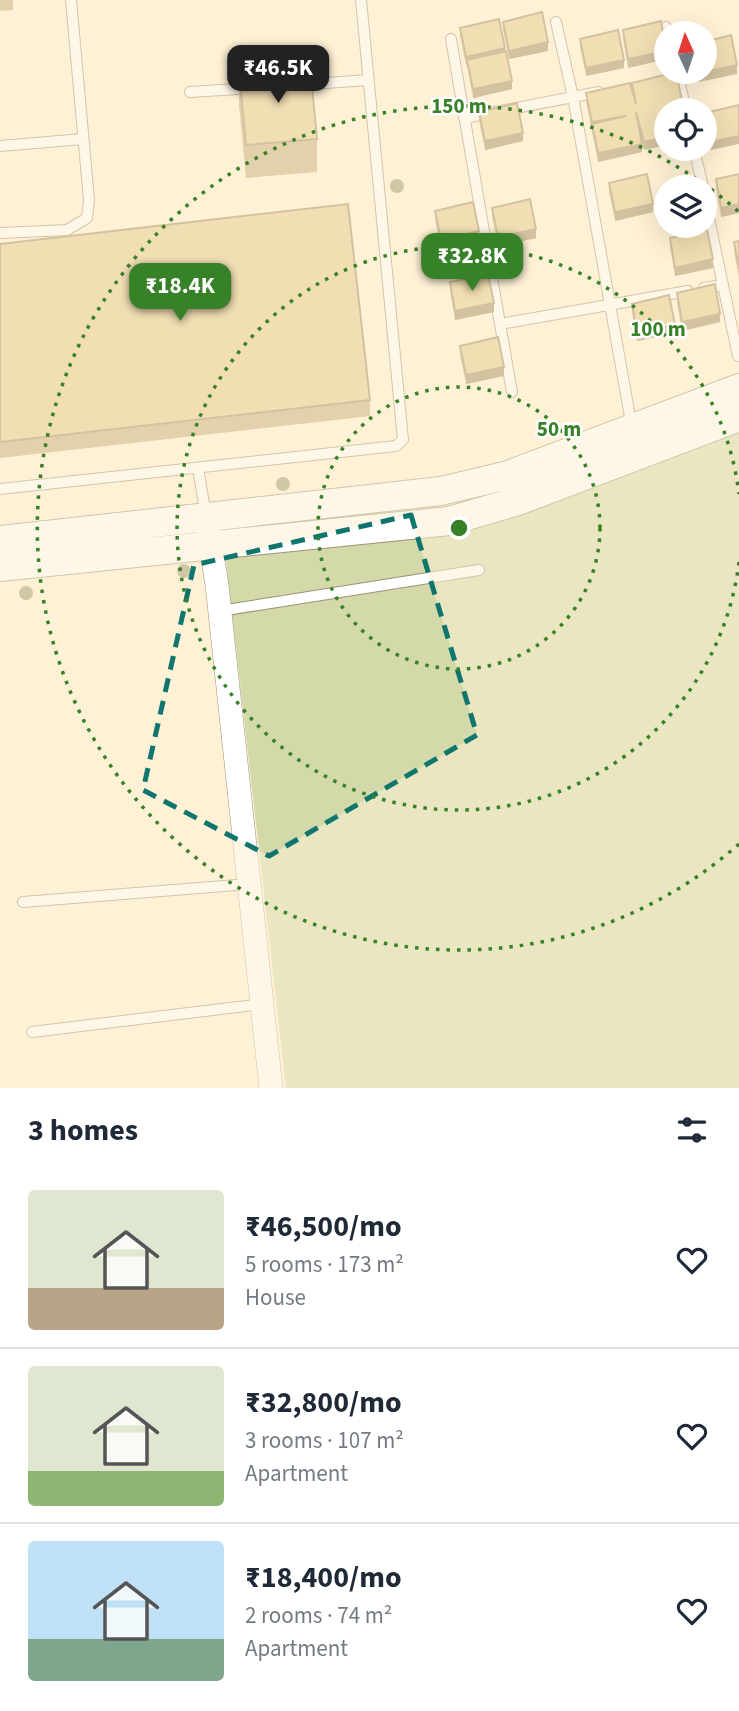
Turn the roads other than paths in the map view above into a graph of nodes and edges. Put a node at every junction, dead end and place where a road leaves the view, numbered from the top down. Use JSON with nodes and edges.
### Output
{"nodes":[{"id":1,"x":71,"y":0,"type":"edge"},
{"id":2,"x":361,"y":0,"type":"edge"},
{"id":3,"x":556,"y":22,"type":"dead end"},
{"id":4,"x":451,"y":39,"type":"dead end"},
{"id":5,"x":368,"y":80,"type":"junction"},
{"id":6,"x":286,"y":86,"type":"edge"},
{"id":7,"x":272,"y":87,"type":"edge"},
{"id":8,"x":612,"y":89,"type":"edge"},
{"id":9,"x":190,"y":92,"type":"dead end"},
{"id":10,"x":573,"y":97,"type":"junction"},
{"id":11,"x":464,"y":118,"type":"junction"},
{"id":12,"x":83,"y":139,"type":"junction"},
{"id":13,"x":0,"y":146,"type":"edge"},
{"id":14,"x":0,"y":233,"type":"edge"},
{"id":15,"x":713,"y":238,"type":"edge"},
{"id":16,"x":723,"y":285,"type":"junction"},
{"id":17,"x":610,"y":305,"type":"junction"},
{"id":18,"x":500,"y":324,"type":"junction"},
{"id":19,"x":738,"y":356,"type":"edge"},
{"id":20,"x":739,"y":388,"type":"edge"},
{"id":21,"x":513,"y":392,"type":"dead end"},
{"id":22,"x":739,"y":417,"type":"edge"},
{"id":23,"x":632,"y":428,"type":"junction"},
{"id":24,"x":198,"y":467,"type":"junction"},
{"id":25,"x":0,"y":489,"type":"edge"},
{"id":26,"x":206,"y":516,"type":"junction"},
{"id":27,"x":0,"y":540,"type":"edge"},
{"id":28,"x":210,"y":545,"type":"junction"},
{"id":29,"x":0,"y":567,"type":"edge"},
{"id":30,"x":479,"y":569,"type":"dead end"},
{"id":31,"x":220,"y":611,"type":"junction"},
{"id":32,"x":249,"y":884,"type":"junction"},
{"id":33,"x":23,"y":902,"type":"dead end"},
{"id":34,"x":262,"y":1004,"type":"junction"},
{"id":35,"x":32,"y":1032,"type":"dead end"},
{"id":36,"x":271,"y":1088,"type":"edge"}],
"edges":[{"from":1,"to":12,"type":"lane"},
{"from":2,"to":5,"type":"lane"},
{"from":3,"to":10,"type":"lane"},
{"from":4,"to":11,"type":"lane"},
{"from":5,"to":6,"type":"lane"},
{"from":5,"to":24,"type":"lane"},
{"from":7,"to":9,"type":"lane"},
{"from":8,"to":10,"type":"lane"},
{"from":10,"to":11,"type":"lane"},
{"from":10,"to":17,"type":"lane"},
{"from":11,"to":18,"type":"lane"},
{"from":12,"to":13,"type":"lane"},
{"from":12,"to":14,"type":"lane"},
{"from":15,"to":16,"type":"lane"},
{"from":16,"to":17,"type":"lane"},
{"from":16,"to":19,"type":"lane"},
{"from":17,"to":18,"type":"lane"},
{"from":17,"to":23,"type":"lane"},
{"from":18,"to":21,"type":"lane"},
{"from":20,"to":23,"type":"street"},
{"from":22,"to":28,"type":"street"},
{"from":23,"to":26,"type":"street"},
{"from":24,"to":25,"type":"lane"},
{"from":24,"to":26,"type":"lane"},
{"from":26,"to":27,"type":"street"},
{"from":26,"to":28,"type":"street"},
{"from":28,"to":29,"type":"street"},
{"from":28,"to":31,"type":"street"},
{"from":30,"to":31,"type":"lane"},
{"from":31,"to":32,"type":"street"},
{"from":32,"to":33,"type":"lane"},
{"from":32,"to":34,"type":"street"},
{"from":34,"to":35,"type":"lane"},
{"from":34,"to":36,"type":"street"}]}
